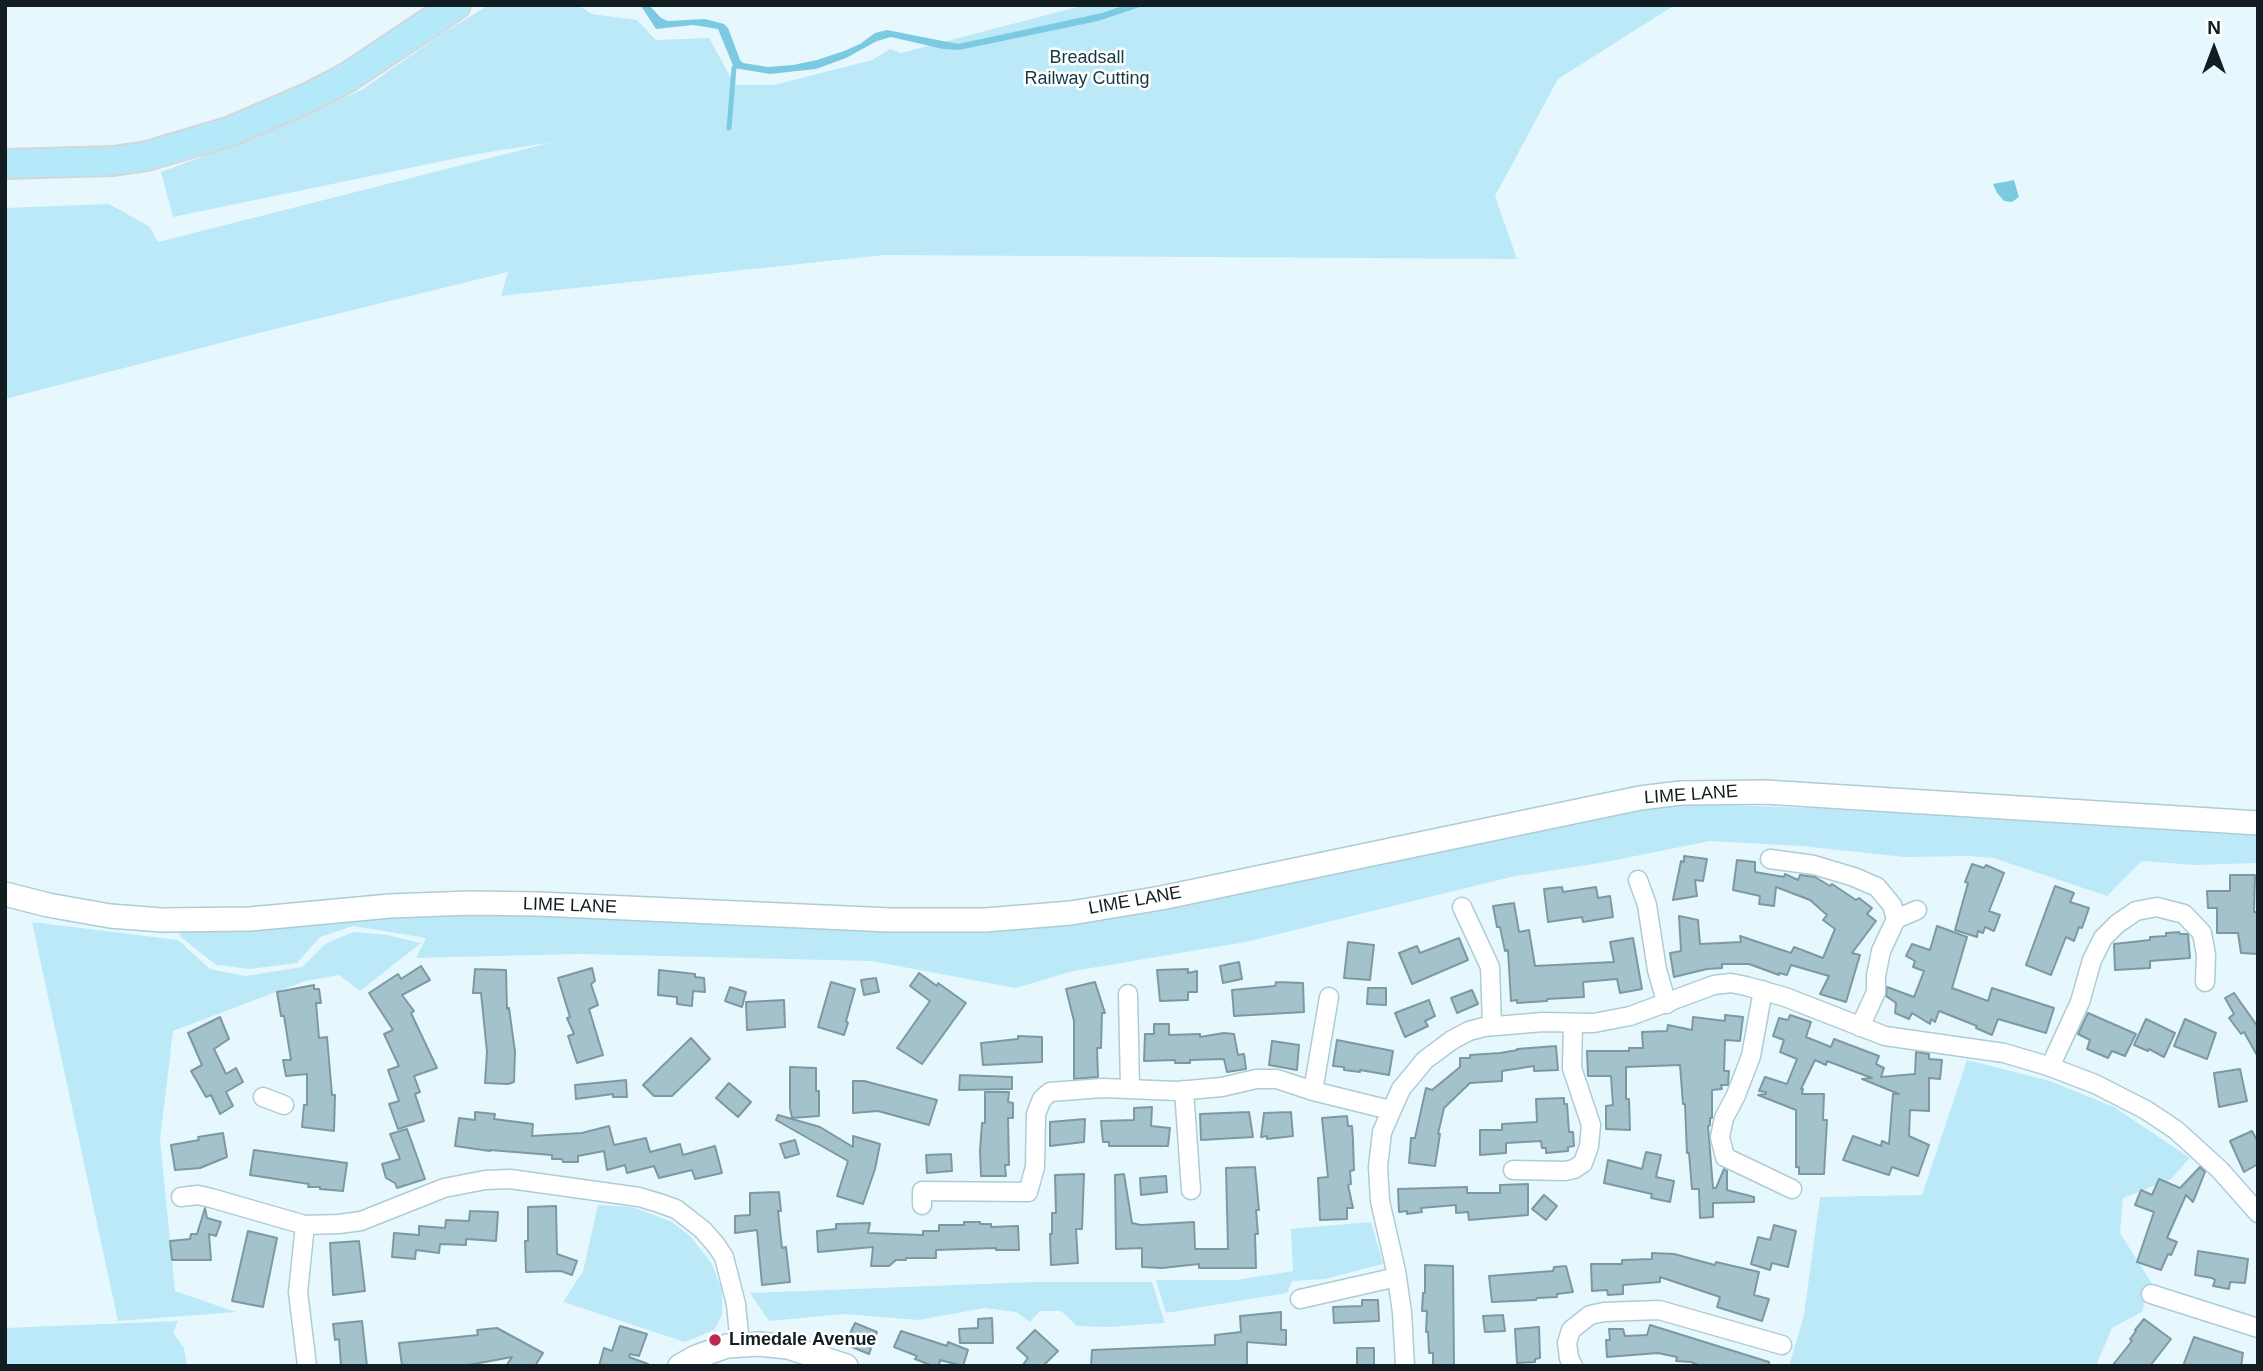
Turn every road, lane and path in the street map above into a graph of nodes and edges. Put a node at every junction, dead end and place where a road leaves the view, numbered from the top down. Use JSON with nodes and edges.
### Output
{"nodes":[{"id":1,"x":457,"y":5,"type":"edge"},
{"id":2,"x":5,"y":164,"type":"edge"},
{"id":3,"x":2258,"y":823,"type":"edge"},
{"id":4,"x":1770,"y":859,"type":"dead end"},
{"id":5,"x":1638,"y":880,"type":"dead end"},
{"id":6,"x":5,"y":894,"type":"edge"},
{"id":7,"x":1462,"y":907,"type":"dead end"},
{"id":8,"x":1917,"y":910,"type":"dead end"},
{"id":9,"x":1895,"y":919,"type":"junction"},
{"id":10,"x":2205,"y":982,"type":"dead end"},
{"id":11,"x":1763,"y":990,"type":"junction"},
{"id":12,"x":1128,"y":994,"type":"dead end"},
{"id":13,"x":1329,"y":997,"type":"dead end"},
{"id":14,"x":1667,"y":1004,"type":"junction"},
{"id":15,"x":1573,"y":1023,"type":"junction"},
{"id":16,"x":1492,"y":1026,"type":"junction"},
{"id":17,"x":1860,"y":1027,"type":"junction"},
{"id":18,"x":2050,"y":1067,"type":"junction"},
{"id":19,"x":1130,"y":1089,"type":"junction"},
{"id":20,"x":1184,"y":1090,"type":"junction"},
{"id":21,"x":1312,"y":1091,"type":"junction"},
{"id":22,"x":263,"y":1097,"type":"dead end"},
{"id":23,"x":284,"y":1105,"type":"dead end"},
{"id":24,"x":1390,"y":1110,"type":"junction"},
{"id":25,"x":1513,"y":1170,"type":"dead end"},
{"id":26,"x":1792,"y":1189,"type":"dead end"},
{"id":27,"x":1191,"y":1190,"type":"dead end"},
{"id":28,"x":181,"y":1197,"type":"dead end"},
{"id":29,"x":922,"y":1205,"type":"dead end"},
{"id":30,"x":2256,"y":1208,"type":"edge"},
{"id":31,"x":305,"y":1225,"type":"junction"},
{"id":32,"x":1397,"y":1277,"type":"junction"},
{"id":33,"x":2151,"y":1294,"type":"dead end"},
{"id":34,"x":1300,"y":1299,"type":"dead end"},
{"id":35,"x":2258,"y":1328,"type":"edge"},
{"id":36,"x":740,"y":1345,"type":"junction"},
{"id":37,"x":1782,"y":1345,"type":"dead end"},
{"id":38,"x":307,"y":1366,"type":"edge"},
{"id":39,"x":680,"y":1366,"type":"edge"},
{"id":40,"x":846,"y":1366,"type":"edge"},
{"id":41,"x":1405,"y":1366,"type":"edge"},
{"id":42,"x":1573,"y":1366,"type":"edge"}],
"edges":[{"from":1,"to":2,"type":"main road"},
{"from":3,"to":6,"type":"street","name":"LIME LANE"},
{"from":4,"to":9,"type":"street"},
{"from":5,"to":14,"type":"street"},
{"from":7,"to":16,"type":"street"},
{"from":8,"to":9,"type":"street"},
{"from":9,"to":17,"type":"street"},
{"from":10,"to":18,"type":"street"},
{"from":11,"to":14,"type":"street"},
{"from":11,"to":17,"type":"street"},
{"from":11,"to":26,"type":"street"},
{"from":12,"to":19,"type":"street"},
{"from":13,"to":21,"type":"street"},
{"from":14,"to":15,"type":"street"},
{"from":15,"to":16,"type":"street"},
{"from":15,"to":25,"type":"street"},
{"from":16,"to":24,"type":"street"},
{"from":17,"to":18,"type":"street"},
{"from":18,"to":30,"type":"street"},
{"from":19,"to":20,"type":"street"},
{"from":19,"to":29,"type":"street"},
{"from":20,"to":21,"type":"street"},
{"from":20,"to":27,"type":"street"},
{"from":21,"to":24,"type":"street"},
{"from":22,"to":23,"type":"street"},
{"from":24,"to":32,"type":"street"},
{"from":28,"to":31,"type":"street"},
{"from":31,"to":36,"type":"street"},
{"from":31,"to":38,"type":"street"},
{"from":32,"to":34,"type":"street"},
{"from":32,"to":41,"type":"street"},
{"from":33,"to":35,"type":"street"},
{"from":36,"to":39,"type":"street"},
{"from":36,"to":40,"type":"street"},
{"from":37,"to":42,"type":"street"}]}
